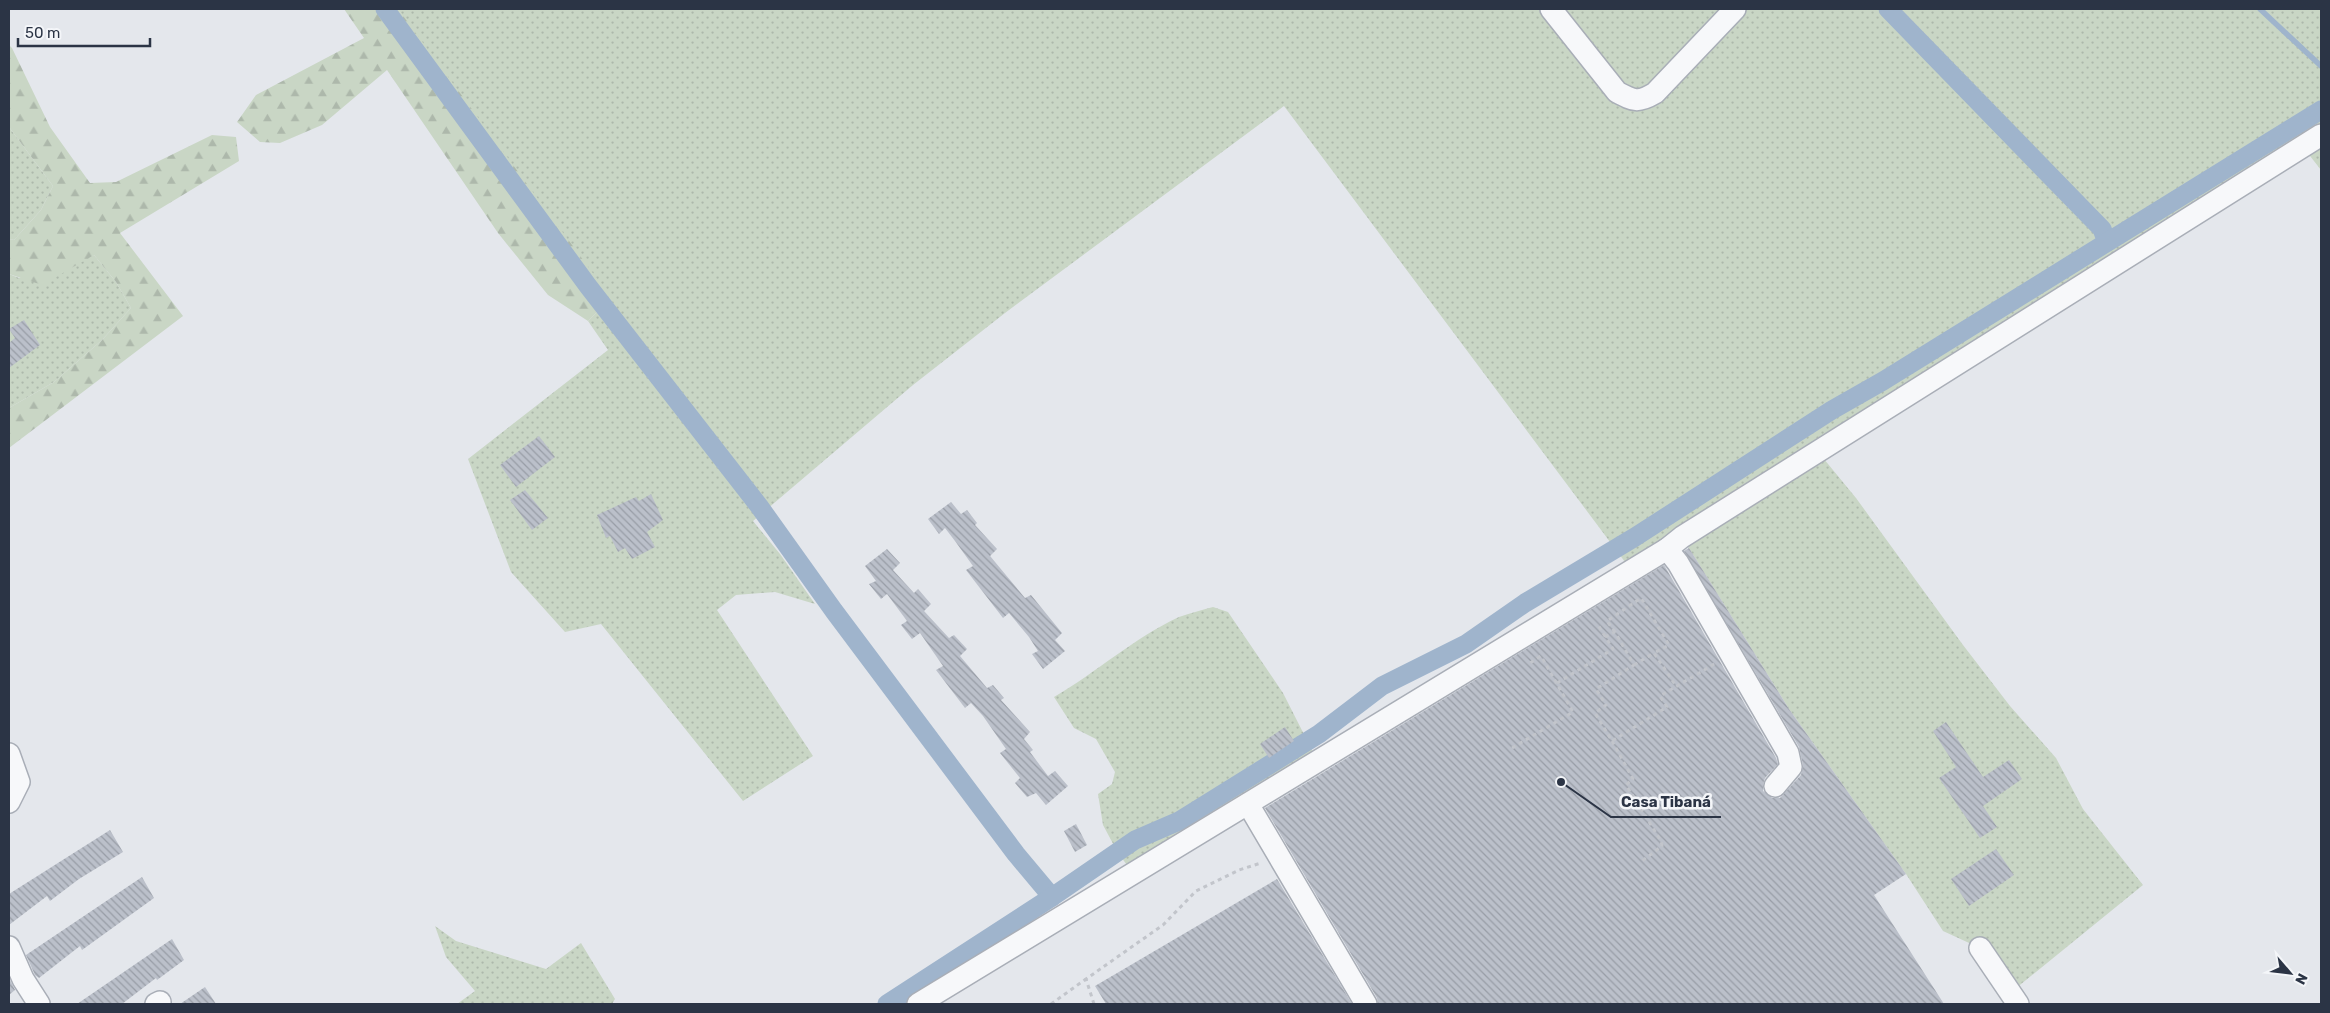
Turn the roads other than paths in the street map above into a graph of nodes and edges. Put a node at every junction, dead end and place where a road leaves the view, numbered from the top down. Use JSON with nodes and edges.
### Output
{"nodes":[{"id":1,"x":1551,"y":9,"type":"edge"},
{"id":2,"x":1735,"y":9,"type":"edge"},
{"id":3,"x":2321,"y":135,"type":"edge"},
{"id":4,"x":1667,"y":549,"type":"junction"},
{"id":5,"x":9,"y":754,"type":"edge"},
{"id":6,"x":1775,"y":786,"type":"dead end"},
{"id":7,"x":9,"y":802,"type":"edge"},
{"id":8,"x":1248,"y":804,"type":"junction"},
{"id":9,"x":9,"y":947,"type":"edge"},
{"id":10,"x":1980,"y":948,"type":"dead end"},
{"id":11,"x":39,"y":1004,"type":"edge"},
{"id":12,"x":918,"y":1004,"type":"edge"},
{"id":13,"x":1366,"y":1004,"type":"edge"},
{"id":14,"x":2018,"y":1004,"type":"edge"}],
"edges":[{"from":1,"to":2,"type":"street"},
{"from":3,"to":4,"type":"street"},
{"from":4,"to":6,"type":"street"},
{"from":4,"to":8,"type":"street"},
{"from":5,"to":7,"type":"street"},
{"from":8,"to":12,"type":"street"},
{"from":8,"to":13,"type":"street"},
{"from":9,"to":11,"type":"street"},
{"from":10,"to":14,"type":"street"}]}
